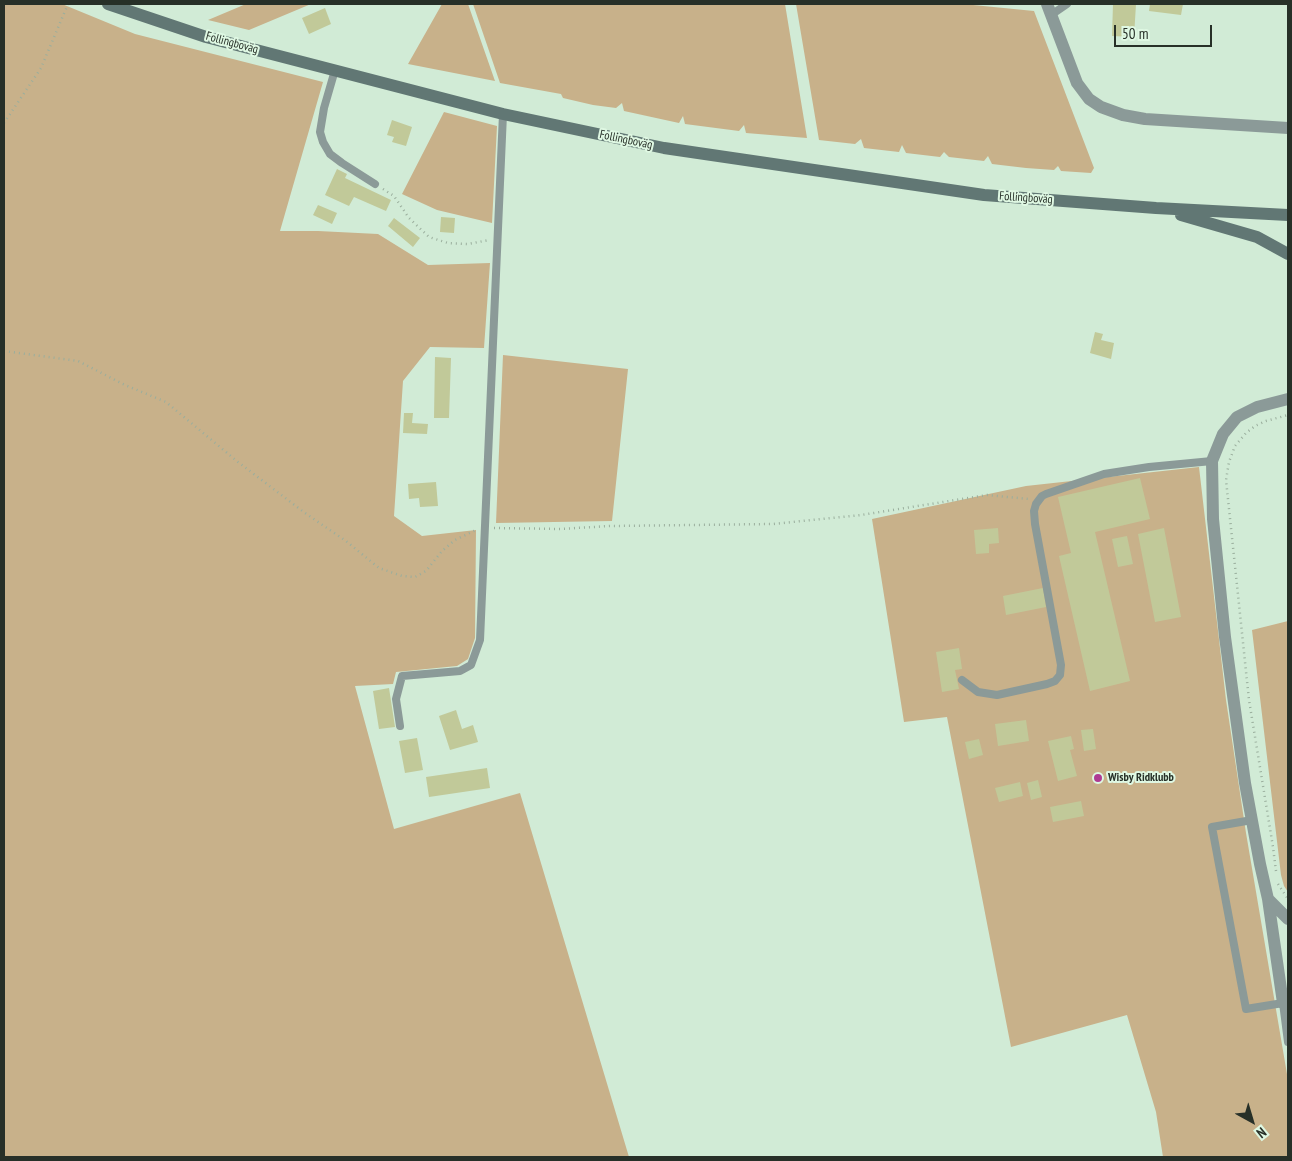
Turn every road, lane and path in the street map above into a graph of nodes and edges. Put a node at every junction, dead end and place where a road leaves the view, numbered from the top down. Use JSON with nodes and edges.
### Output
{"nodes":[{"id":1,"x":68,"y":4,"type":"edge"},
{"id":2,"x":108,"y":4,"type":"edge"},
{"id":3,"x":1067,"y":4,"type":"edge"},
{"id":4,"x":1049,"y":9,"type":"edge"},
{"id":5,"x":335,"y":70,"type":"junction"},
{"id":6,"x":503,"y":114,"type":"junction"},
{"id":7,"x":4,"y":123,"type":"edge"},
{"id":8,"x":1288,"y":128,"type":"edge"},
{"id":9,"x":375,"y":184,"type":"joint"},
{"id":10,"x":1156,"y":208,"type":"junction"},
{"id":11,"x":1288,"y":215,"type":"edge"},
{"id":12,"x":498,"y":238,"type":"junction"},
{"id":13,"x":1288,"y":254,"type":"edge"},
{"id":14,"x":4,"y":351,"type":"edge"},
{"id":15,"x":1288,"y":399,"type":"edge"},
{"id":16,"x":1288,"y":415,"type":"edge"},
{"id":17,"x":1212,"y":461,"type":"junction"},
{"id":18,"x":1039,"y":500,"type":"junction"},
{"id":19,"x":484,"y":529,"type":"junction"},
{"id":20,"x":962,"y":680,"type":"dead end"},
{"id":21,"x":400,"y":726,"type":"dead end"},
{"id":22,"x":1252,"y":820,"type":"junction"},
{"id":23,"x":1276,"y":875,"type":"dead end"},
{"id":24,"x":1278,"y":884,"type":"dead end"},
{"id":25,"x":1268,"y":899,"type":"junction"},
{"id":26,"x":1288,"y":899,"type":"edge"},
{"id":27,"x":1288,"y":919,"type":"edge"},
{"id":28,"x":1286,"y":1003,"type":"edge"},
{"id":29,"x":1288,"y":1042,"type":"edge"}],
"edges":[{"from":1,"to":7,"type":"path"},
{"from":2,"to":5,"type":"main road","name":"Follingboväg"},
{"from":3,"to":4,"type":"lane"},
{"from":4,"to":8,"type":"street"},
{"from":5,"to":6,"type":"main road","name":"Follingboväg"},
{"from":5,"to":9,"type":"lane"},
{"from":6,"to":10,"type":"main road","name":"Follingboväg"},
{"from":6,"to":12,"type":"lane"},
{"from":9,"to":12,"type":"path"},
{"from":10,"to":11,"type":"main road","name":"Follingboväg"},
{"from":10,"to":13,"type":"main road","name":"Follingboväg"},
{"from":12,"to":19,"type":"lane"},
{"from":14,"to":19,"type":"path"},
{"from":15,"to":17,"type":"street"},
{"from":16,"to":23,"type":"path"},
{"from":17,"to":18,"type":"lane"},
{"from":17,"to":22,"type":"street"},
{"from":18,"to":19,"type":"path"},
{"from":18,"to":20,"type":"lane"},
{"from":19,"to":21,"type":"lane"},
{"from":22,"to":25,"type":"street"},
{"from":22,"to":28,"type":"lane"},
{"from":24,"to":26,"type":"path"},
{"from":25,"to":27,"type":"street"},
{"from":25,"to":28,"type":"street"},
{"from":28,"to":29,"type":"lane"}]}
